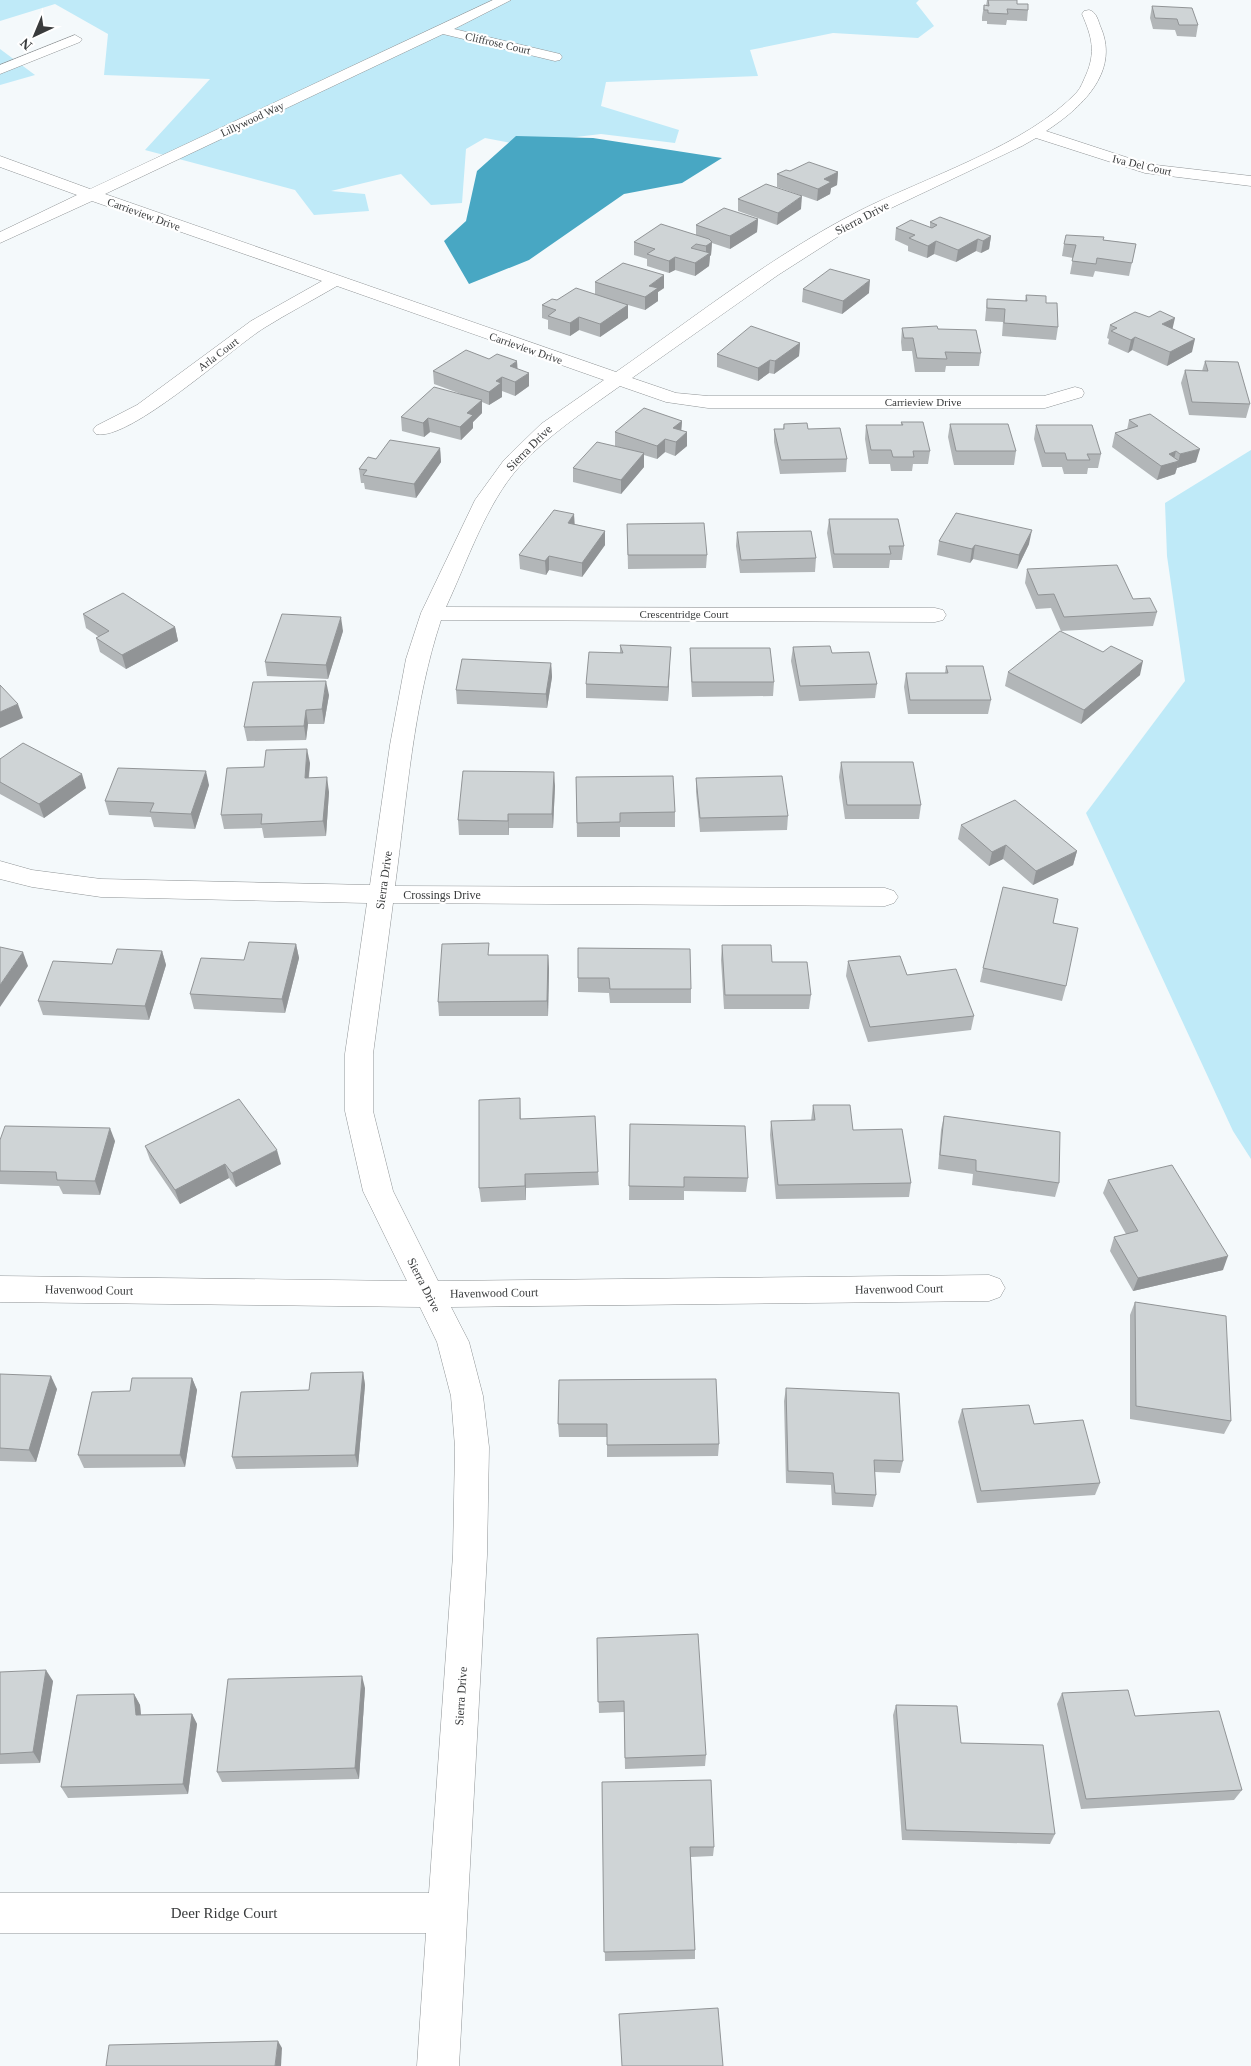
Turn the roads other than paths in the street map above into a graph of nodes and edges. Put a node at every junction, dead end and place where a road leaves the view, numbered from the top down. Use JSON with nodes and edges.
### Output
{"nodes":[{"id":1,"x":504,"y":0,"type":"edge"},
{"id":2,"x":1088,"y":14,"type":"dead end"},
{"id":3,"x":442,"y":30,"type":"junction"},
{"id":4,"x":76,"y":39,"type":"dead end"},
{"id":5,"x":555,"y":57,"type":"dead end"},
{"id":6,"x":0,"y":70,"type":"edge"},
{"id":7,"x":1036,"y":133,"type":"junction"},
{"id":8,"x":0,"y":161,"type":"edge"},
{"id":9,"x":1251,"y":181,"type":"edge"},
{"id":10,"x":90,"y":194,"type":"junction"},
{"id":11,"x":0,"y":238,"type":"edge"},
{"id":12,"x":334,"y":281,"type":"junction"},
{"id":13,"x":620,"y":380,"type":"junction"},
{"id":14,"x":1075,"y":393,"type":"dead end"},
{"id":15,"x":103,"y":430,"type":"dead end"},
{"id":16,"x":432,"y":613,"type":"junction"},
{"id":17,"x":936,"y":615,"type":"dead end"},
{"id":18,"x":0,"y":870,"type":"edge"},
{"id":19,"x":381,"y":895,"type":"junction"},
{"id":20,"x":885,"y":897,"type":"dead end"},
{"id":21,"x":989,"y":1288,"type":"dead end"},
{"id":22,"x":0,"y":1289,"type":"edge"},
{"id":23,"x":429,"y":1294,"type":"junction"},
{"id":24,"x":448,"y":1912,"type":"junction"},
{"id":25,"x":0,"y":1914,"type":"edge"},
{"id":26,"x":438,"y":2066,"type":"edge"}],
"edges":[{"from":1,"to":3,"type":"street","name":"Lillywood Way"},
{"from":2,"to":7,"type":"street","name":"Sierra Drive"},
{"from":3,"to":5,"type":"street","name":"Cliffrose Court"},
{"from":3,"to":10,"type":"street","name":"Lillywood Way"},
{"from":4,"to":6,"type":"street"},
{"from":7,"to":9,"type":"street","name":"Iva Del Court"},
{"from":7,"to":13,"type":"street","name":"Sierra Drive"},
{"from":8,"to":10,"type":"street","name":"Carrieview Drive"},
{"from":10,"to":11,"type":"street","name":"Lillywood Way"},
{"from":10,"to":12,"type":"street","name":"Carrieview Drive"},
{"from":12,"to":13,"type":"street","name":"Carrieview Drive"},
{"from":12,"to":15,"type":"street","name":"Arla Court"},
{"from":13,"to":14,"type":"street","name":"Carrieview Drive"},
{"from":13,"to":16,"type":"street","name":"Sierra Drive"},
{"from":16,"to":17,"type":"street","name":"Crescentridge Court"},
{"from":16,"to":19,"type":"street","name":"Sierra Drive"},
{"from":18,"to":19,"type":"street","name":"Crossings Drive"},
{"from":19,"to":20,"type":"street","name":"Crossings Drive"},
{"from":19,"to":23,"type":"street","name":"Sierra Drive"},
{"from":21,"to":23,"type":"street","name":"Havenwood Court"},
{"from":22,"to":23,"type":"street","name":"Havenwood Court"},
{"from":23,"to":24,"type":"street","name":"Sierra Drive"},
{"from":24,"to":25,"type":"street","name":"Deer Ridge Court"},
{"from":24,"to":26,"type":"street","name":"Sierra Drive"}]}
